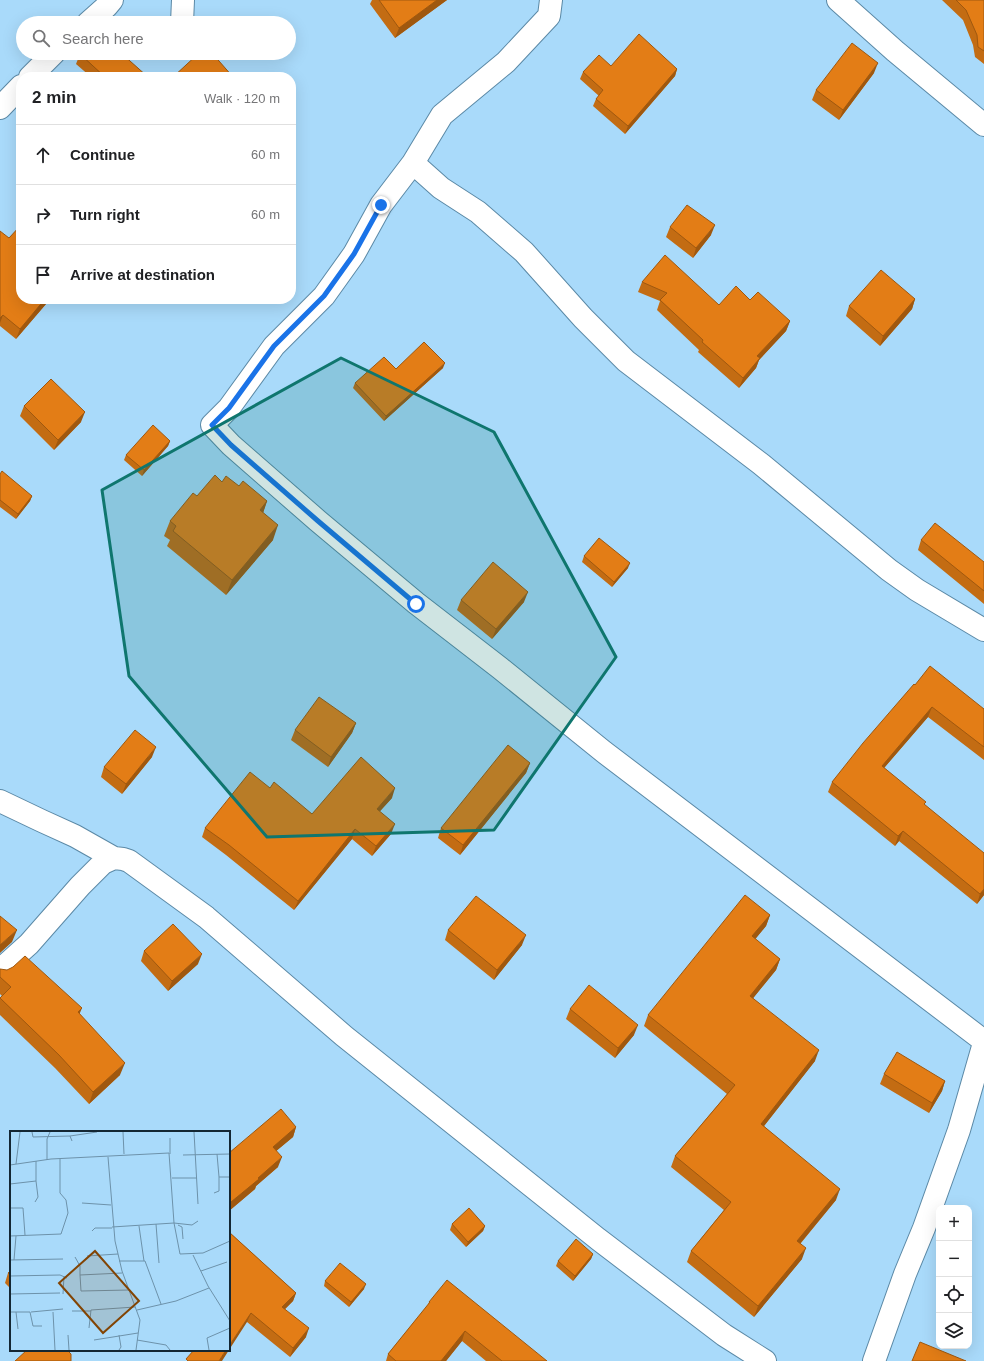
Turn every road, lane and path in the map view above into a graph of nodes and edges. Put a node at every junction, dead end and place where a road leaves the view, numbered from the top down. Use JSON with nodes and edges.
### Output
{"nodes":[{"id":1,"x":112,"y":0,"type":"edge"},
{"id":2,"x":183,"y":0,"type":"edge"},
{"id":3,"x":551,"y":0,"type":"edge"},
{"id":4,"x":838,"y":0,"type":"edge"},
{"id":5,"x":96,"y":16,"type":"edge"},
{"id":6,"x":182,"y":16,"type":"edge"},
{"id":7,"x":47,"y":60,"type":"edge"},
{"id":8,"x":35,"y":72,"type":"edge"},
{"id":9,"x":16,"y":91,"type":"edge"},
{"id":10,"x":0,"y":108,"type":"edge"},
{"id":11,"x":984,"y":125,"type":"edge"},
{"id":12,"x":413,"y":163,"type":"junction"},
{"id":13,"x":984,"y":630,"type":"edge"},
{"id":14,"x":0,"y":801,"type":"edge"},
{"id":15,"x":114,"y":858,"type":"junction"},
{"id":16,"x":0,"y":970,"type":"edge"},
{"id":17,"x":984,"y":1042,"type":"edge"},
{"id":18,"x":765,"y":1361,"type":"edge"},
{"id":19,"x":874,"y":1361,"type":"edge"}],
"edges":[{"from":1,"to":5,"type":"street"},
{"from":2,"to":6,"type":"street"},
{"from":3,"to":12,"type":"street"},
{"from":4,"to":11,"type":"street"},
{"from":7,"to":8,"type":"street"},
{"from":9,"to":10,"type":"street"},
{"from":12,"to":13,"type":"street"},
{"from":12,"to":17,"type":"street"},
{"from":14,"to":15,"type":"street"},
{"from":15,"to":16,"type":"street"},
{"from":15,"to":18,"type":"street"},
{"from":17,"to":19,"type":"street"}]}
